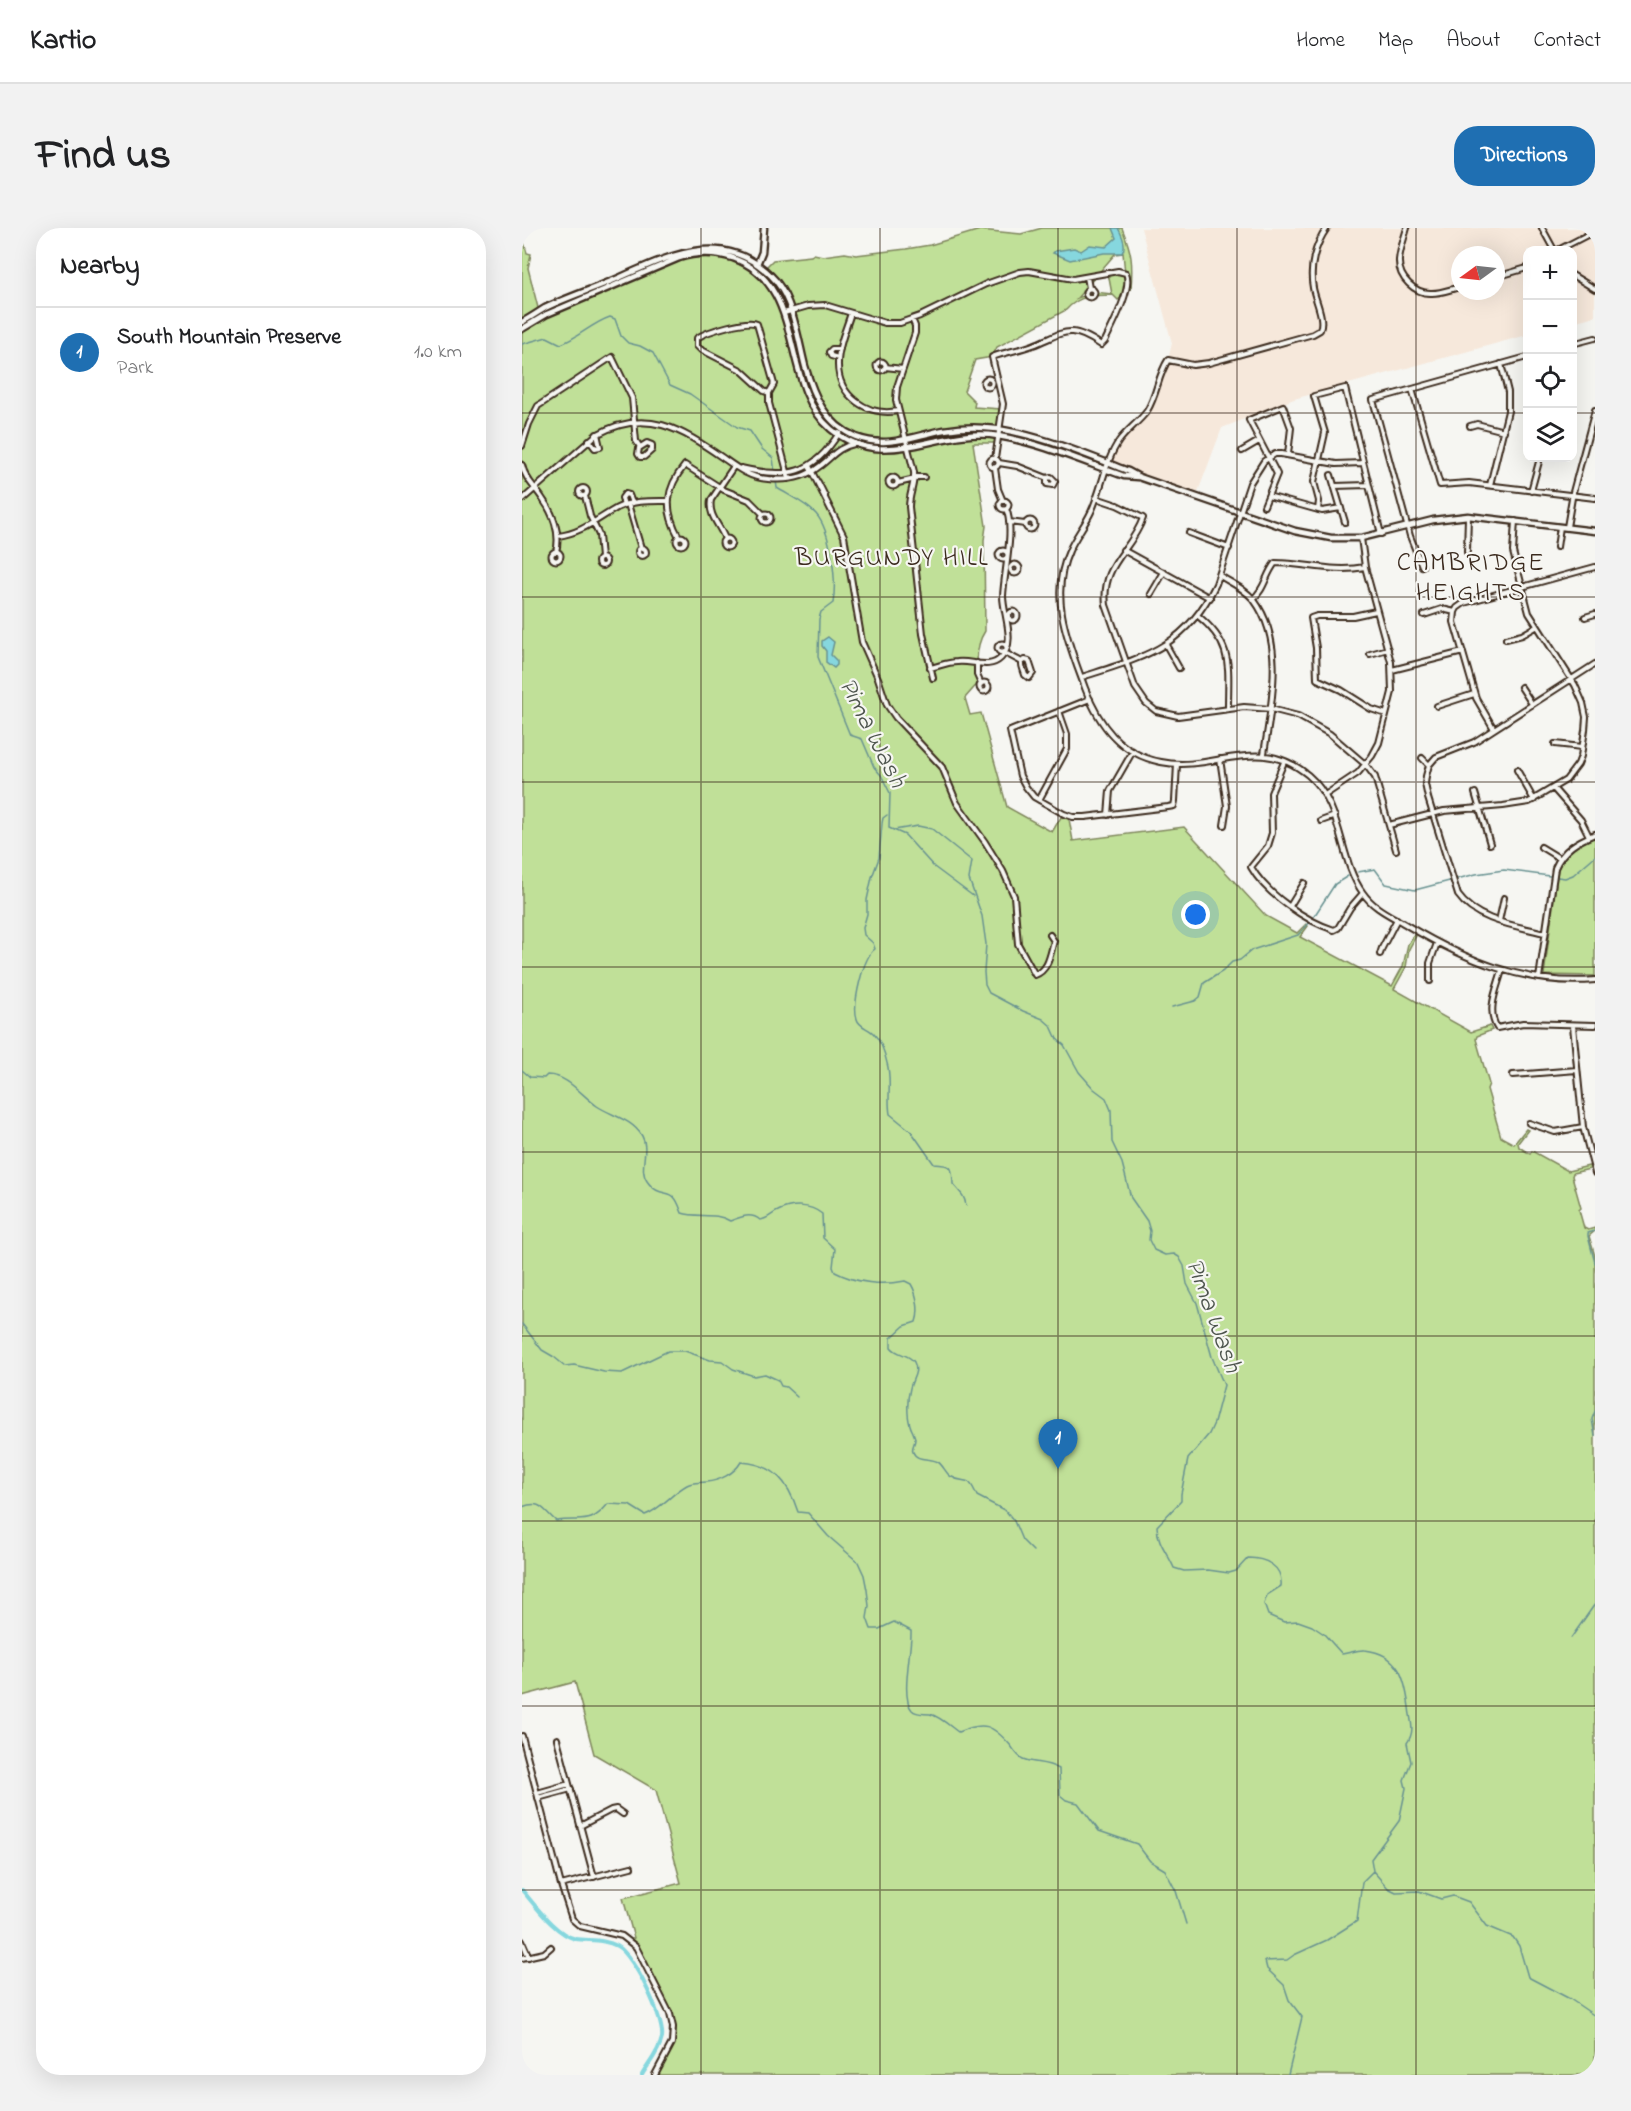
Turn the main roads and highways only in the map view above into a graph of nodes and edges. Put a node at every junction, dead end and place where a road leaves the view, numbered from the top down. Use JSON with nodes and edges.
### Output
{"nodes":[{"id":1,"x":764,"y":228,"type":"edge"},
{"id":2,"x":758,"y":263,"type":"junction"},
{"id":3,"x":754,"y":269,"type":"junction"},
{"id":4,"x":568,"y":301,"type":"junction"},
{"id":5,"x":522,"y":322,"type":"edge"},
{"id":6,"x":522,"y":329,"type":"edge"},
{"id":7,"x":1139,"y":477,"type":"junction"},
{"id":8,"x":1595,"y":531,"type":"edge"}],
"edges":[{"from":1,"to":2,"type":"main road"},
{"from":2,"to":3,"type":"main road"},
{"from":2,"to":4,"type":"main road"},
{"from":2,"to":7,"type":"main road"},
{"from":3,"to":4,"type":"main road"},
{"from":3,"to":7,"type":"main road"},
{"from":4,"to":5,"type":"main road"},
{"from":4,"to":6,"type":"main road"},
{"from":7,"to":8,"type":"main road"}]}
